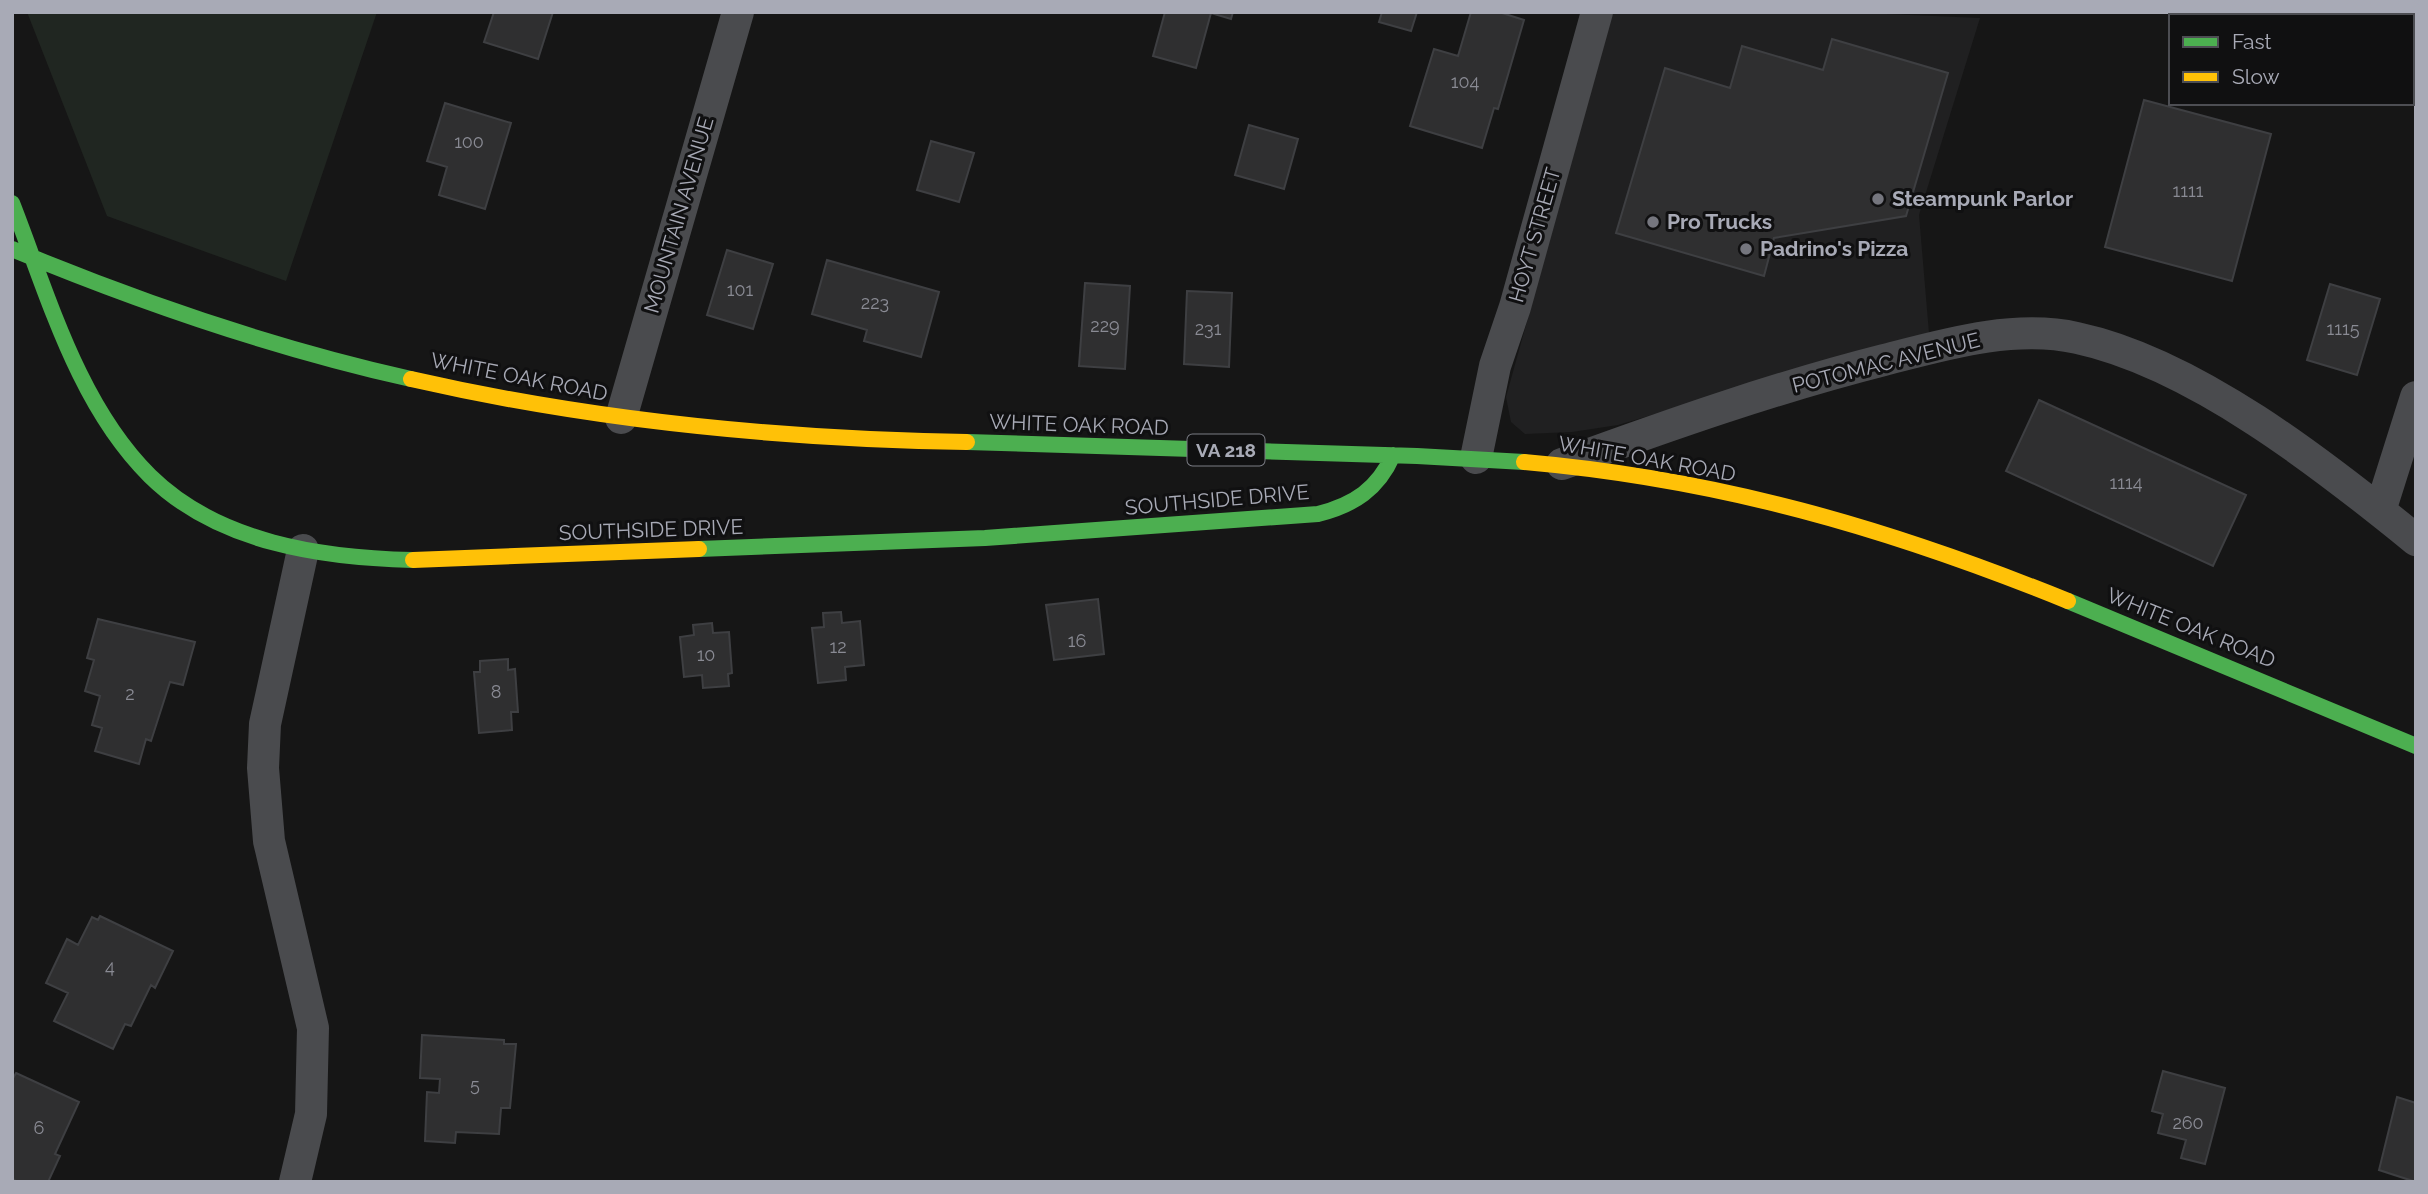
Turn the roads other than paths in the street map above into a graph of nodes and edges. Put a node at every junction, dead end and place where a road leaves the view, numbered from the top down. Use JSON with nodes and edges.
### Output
{"nodes":[{"id":1,"x":738,"y":12,"type":"edge"},
{"id":2,"x":1597,"y":12,"type":"edge"},
{"id":3,"x":12,"y":203,"type":"edge"},
{"id":4,"x":12,"y":249,"type":"edge"},
{"id":5,"x":34,"y":259,"type":"junction"},
{"id":6,"x":2416,"y":397,"type":"edge"},
{"id":7,"x":621,"y":418,"type":"junction"},
{"id":8,"x":1394,"y":455,"type":"junction"},
{"id":9,"x":1476,"y":458,"type":"junction"},
{"id":10,"x":1562,"y":464,"type":"junction"},
{"id":11,"x":2380,"y":511,"type":"junction"},
{"id":12,"x":2416,"y":540,"type":"edge"},
{"id":13,"x":303,"y":550,"type":"junction"},
{"id":14,"x":2416,"y":746,"type":"edge"},
{"id":15,"x":295,"y":1182,"type":"edge"}],
"edges":[{"from":1,"to":7,"type":"street","name":"MOUNTAIN AVENUE"},
{"from":2,"to":9,"type":"street","name":"HOYT STREET"},
{"from":3,"to":5,"type":"main road","name":"SOUTHSIDE DRIVE"},
{"from":4,"to":5,"type":"main road","name":"WHITE OAK ROAD","number":"VA 218"},
{"from":5,"to":7,"type":"main road","name":"WHITE OAK ROAD","number":"VA 218"},
{"from":5,"to":13,"type":"main road","name":"SOUTHSIDE DRIVE"},
{"from":6,"to":11,"type":"street"},
{"from":7,"to":8,"type":"main road","name":"WHITE OAK ROAD","number":"VA 218"},
{"from":8,"to":9,"type":"main road","name":"WHITE OAK ROAD","number":"VA 218"},
{"from":8,"to":13,"type":"main road","name":"SOUTHSIDE DRIVE"},
{"from":9,"to":10,"type":"main road","name":"WHITE OAK ROAD","number":"VA 218"},
{"from":10,"to":11,"type":"street","name":"POTOMAC AVENUE"},
{"from":10,"to":14,"type":"main road","name":"WHITE OAK ROAD","number":"VA 218"},
{"from":11,"to":12,"type":"street","name":"POTOMAC AVENUE"},
{"from":13,"to":15,"type":"street"}]}
